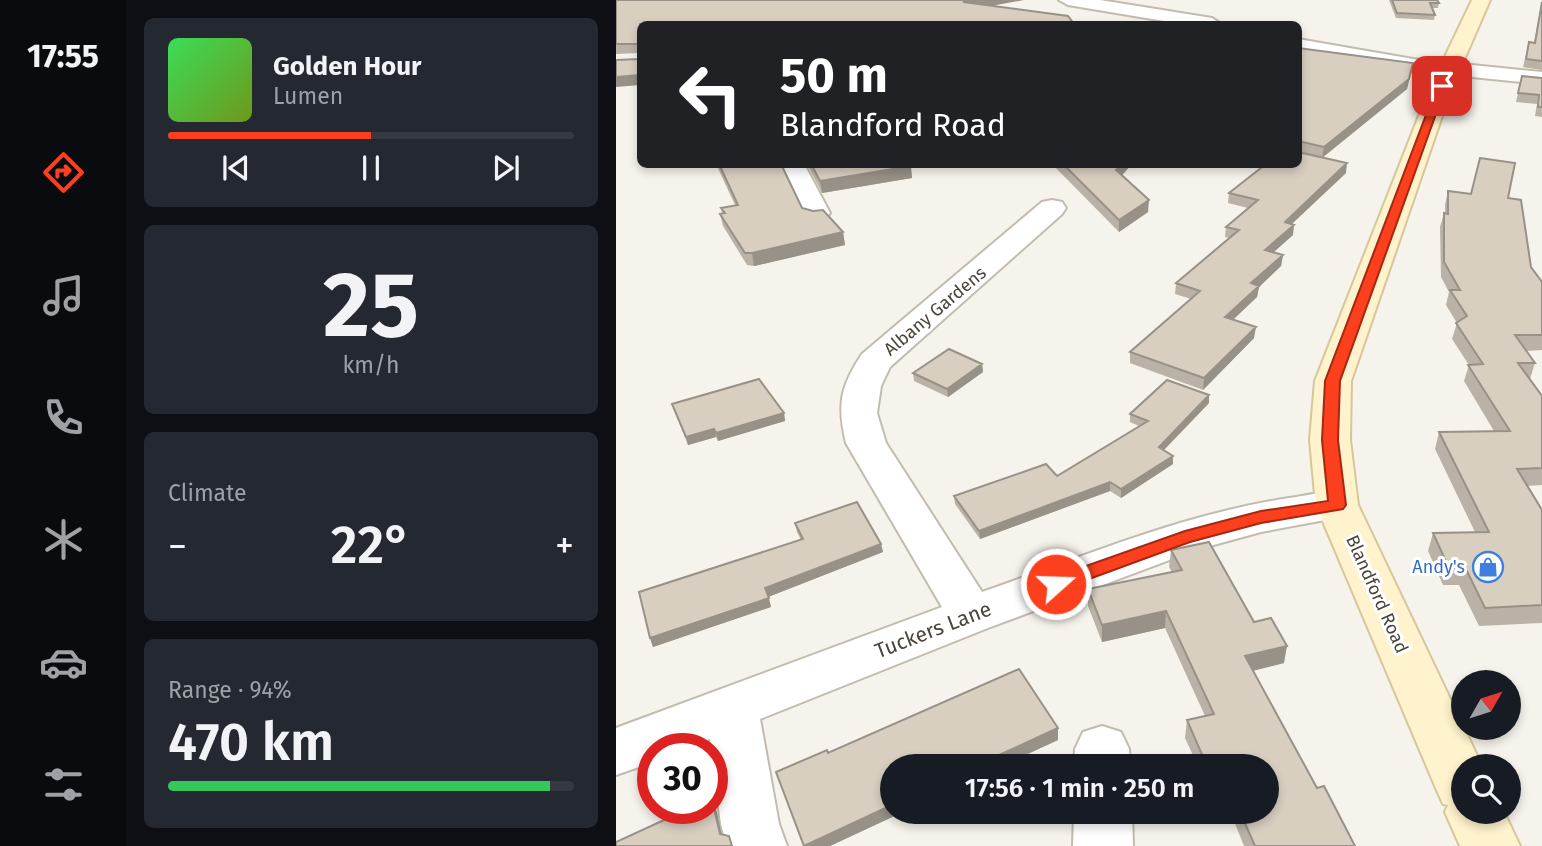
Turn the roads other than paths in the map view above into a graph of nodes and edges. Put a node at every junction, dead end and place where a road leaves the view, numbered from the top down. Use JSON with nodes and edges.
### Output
{"nodes":[{"id":1,"x":1068,"y":0,"type":"edge"},
{"id":2,"x":1481,"y":0,"type":"edge"},
{"id":3,"x":1162,"y":7,"type":"edge"},
{"id":4,"x":1139,"y":21,"type":"edge"},
{"id":5,"x":1199,"y":21,"type":"edge"},
{"id":6,"x":1302,"y":46,"type":"edge"},
{"id":7,"x":1449,"y":69,"type":"junction"},
{"id":8,"x":1542,"y":78,"type":"edge"},
{"id":9,"x":793,"y":168,"type":"edge"},
{"id":10,"x":1052,"y":208,"type":"dead end"},
{"id":11,"x":816,"y":212,"type":"edge"},
{"id":12,"x":1337,"y":505,"type":"junction"},
{"id":13,"x":971,"y":615,"type":"junction"},
{"id":14,"x":732,"y":708,"type":"junction"},
{"id":15,"x":616,"y":752,"type":"edge"},
{"id":16,"x":1451,"y":759,"type":"edge"},
{"id":17,"x":1103,"y":824,"type":"edge"},
{"id":18,"x":1480,"y":824,"type":"edge"},
{"id":19,"x":757,"y":846,"type":"edge"},
{"id":20,"x":1104,"y":846,"type":"edge"},
{"id":21,"x":1490,"y":846,"type":"edge"}],
"edges":[{"from":1,"to":3,"type":"street"},
{"from":2,"to":7,"type":"main road","name":"Blandford Road"},
{"from":3,"to":4,"type":"street"},
{"from":3,"to":5,"type":"street"},
{"from":6,"to":7,"type":"street"},
{"from":7,"to":8,"type":"street"},
{"from":7,"to":12,"type":"main road","name":"Blandford Road"},
{"from":9,"to":11,"type":"street"},
{"from":10,"to":13,"type":"street","name":"Albany Gardens"},
{"from":12,"to":13,"type":"street","name":"Tuckers Lane"},
{"from":12,"to":16,"type":"main road","name":"Blandford Road"},
{"from":13,"to":14,"type":"street","name":"Tuckers Lane"},
{"from":14,"to":15,"type":"street","name":"Tuckers Lane"},
{"from":14,"to":19,"type":"street"},
{"from":17,"to":20,"type":"street"},
{"from":18,"to":21,"type":"main road"}]}
